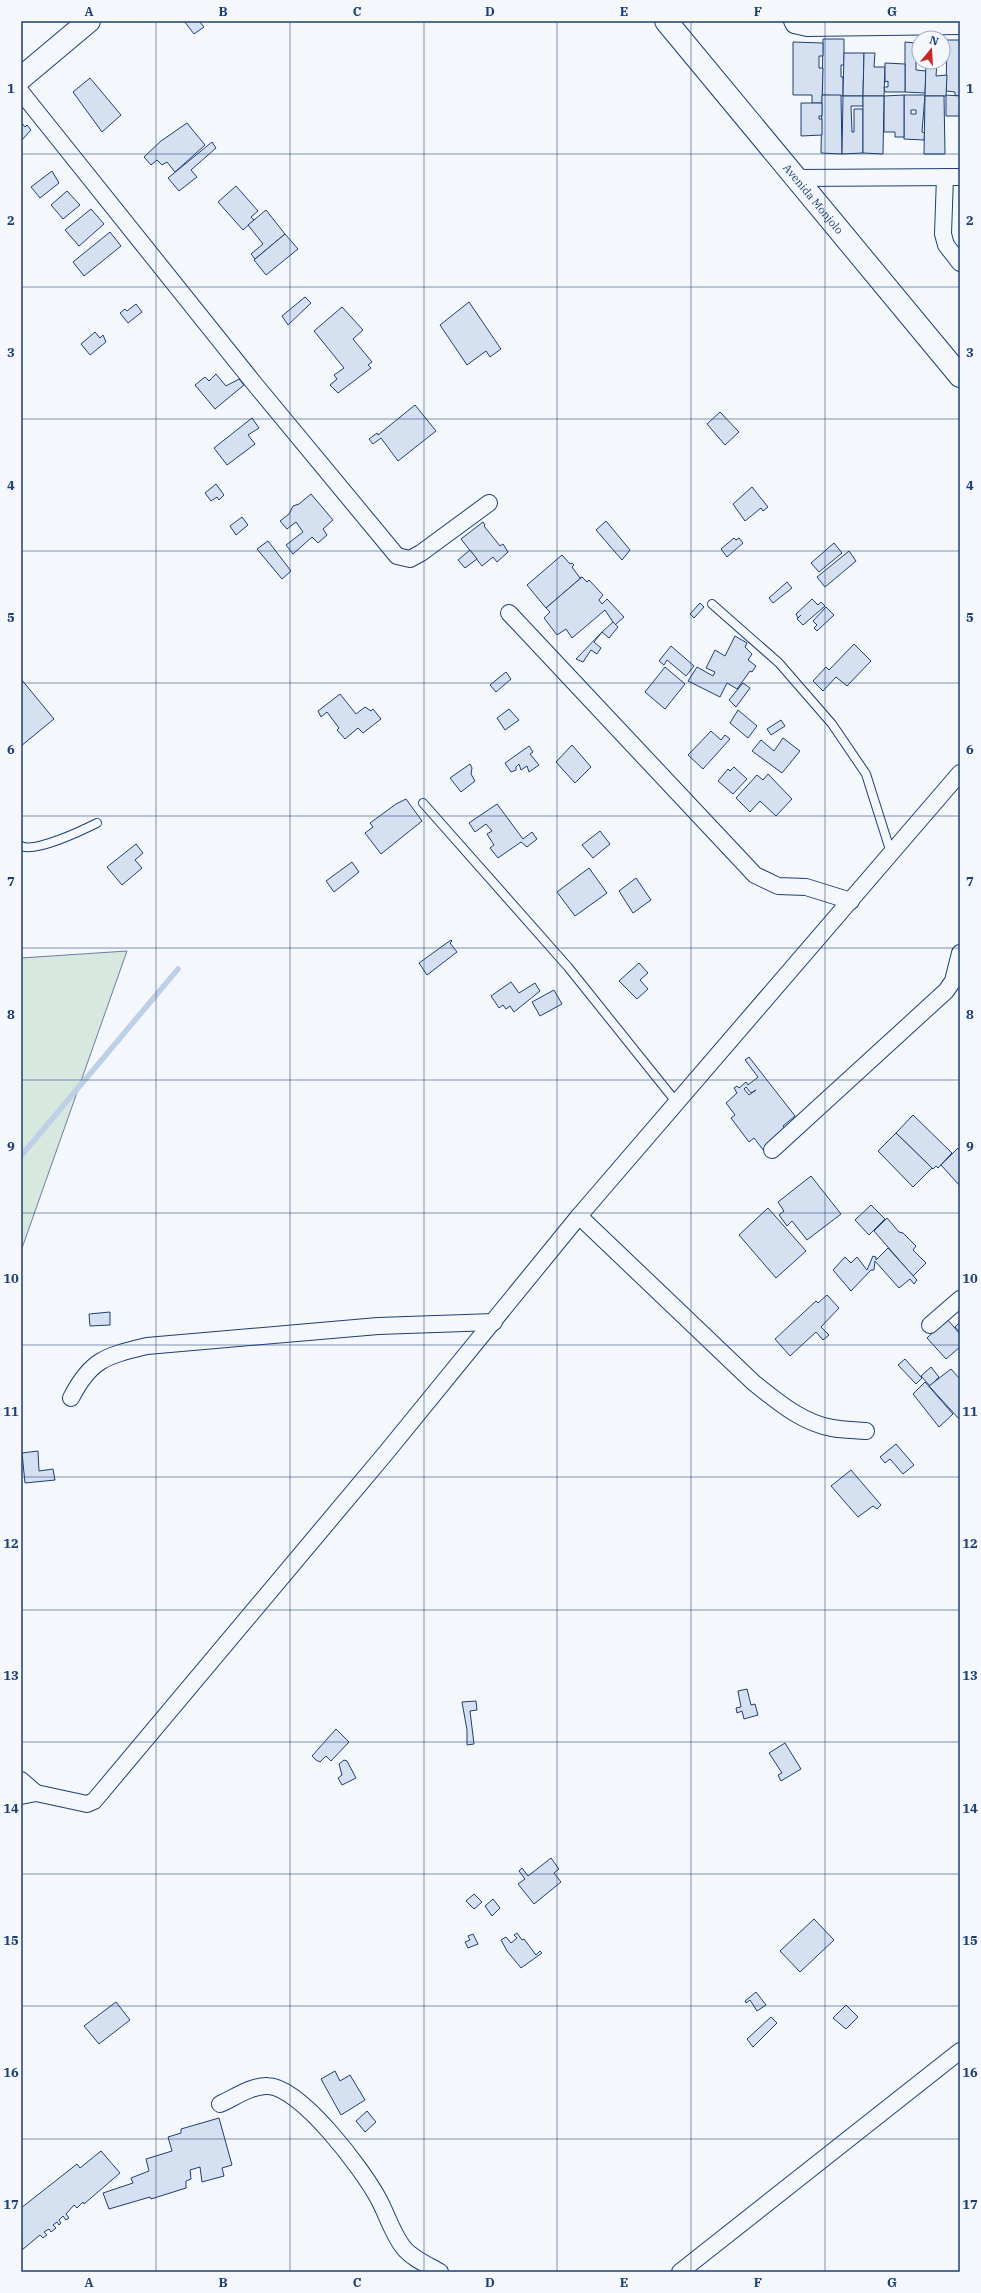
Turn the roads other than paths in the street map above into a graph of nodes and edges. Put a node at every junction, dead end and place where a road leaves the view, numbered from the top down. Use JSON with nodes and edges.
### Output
{"nodes":[{"id":1,"x":89,"y":21,"type":"edge"},
{"id":2,"x":666,"y":21,"type":"edge"},
{"id":3,"x":792,"y":21,"type":"edge"},
{"id":4,"x":909,"y":24,"type":"edge"},
{"id":5,"x":960,"y":26,"type":"edge"},
{"id":6,"x":21,"y":78,"type":"edge"},
{"id":7,"x":21,"y":92,"type":"edge"},
{"id":8,"x":952,"y":177,"type":"edge"},
{"id":9,"x":795,"y":178,"type":"junction"},
{"id":10,"x":960,"y":263,"type":"edge"},
{"id":11,"x":960,"y":376,"type":"edge"},
{"id":12,"x":488,"y":503,"type":"dead end"},
{"id":13,"x":712,"y":604,"type":"dead end"},
{"id":14,"x":508,"y":613,"type":"dead end"},
{"id":15,"x":960,"y":774,"type":"edge"},
{"id":16,"x":423,"y":803,"type":"dead end"},
{"id":17,"x":97,"y":823,"type":"dead end"},
{"id":18,"x":21,"y":846,"type":"edge"},
{"id":19,"x":892,"y":854,"type":"junction"},
{"id":20,"x":851,"y":901,"type":"junction"},
{"id":21,"x":960,"y":953,"type":"edge"},
{"id":22,"x":677,"y":1104,"type":"junction"},
{"id":23,"x":772,"y":1150,"type":"dead end"},
{"id":24,"x":579,"y":1216,"type":"junction"},
{"id":25,"x":960,"y":1299,"type":"edge"},
{"id":26,"x":494,"y":1322,"type":"junction"},
{"id":27,"x":930,"y":1325,"type":"dead end"},
{"id":28,"x":71,"y":1398,"type":"dead end"},
{"id":29,"x":866,"y":1431,"type":"dead end"},
{"id":30,"x":25,"y":1787,"type":"edge"},
{"id":31,"x":960,"y":2051,"type":"edge"},
{"id":32,"x":220,"y":2104,"type":"dead end"},
{"id":33,"x":440,"y":2272,"type":"edge"},
{"id":34,"x":680,"y":2272,"type":"edge"}],
"edges":[{"from":1,"to":6,"type":"street"},
{"from":2,"to":9,"type":"street","name":"Avenida Monjolo"},
{"from":3,"to":4,"type":"street"},
{"from":4,"to":5,"type":"street"},
{"from":7,"to":12,"type":"street"},
{"from":8,"to":9,"type":"street"},
{"from":8,"to":10,"type":"street"},
{"from":9,"to":11,"type":"street","name":"Avenida Monjolo"},
{"from":13,"to":19,"type":"lane"},
{"from":14,"to":20,"type":"street"},
{"from":15,"to":19,"type":"street"},
{"from":16,"to":22,"type":"lane"},
{"from":17,"to":18,"type":"lane"},
{"from":19,"to":20,"type":"street"},
{"from":20,"to":22,"type":"street"},
{"from":21,"to":23,"type":"street"},
{"from":22,"to":24,"type":"street"},
{"from":24,"to":26,"type":"street"},
{"from":24,"to":29,"type":"street"},
{"from":25,"to":27,"type":"street"},
{"from":26,"to":28,"type":"street"},
{"from":26,"to":30,"type":"street"},
{"from":31,"to":34,"type":"street"},
{"from":32,"to":33,"type":"street"}]}
